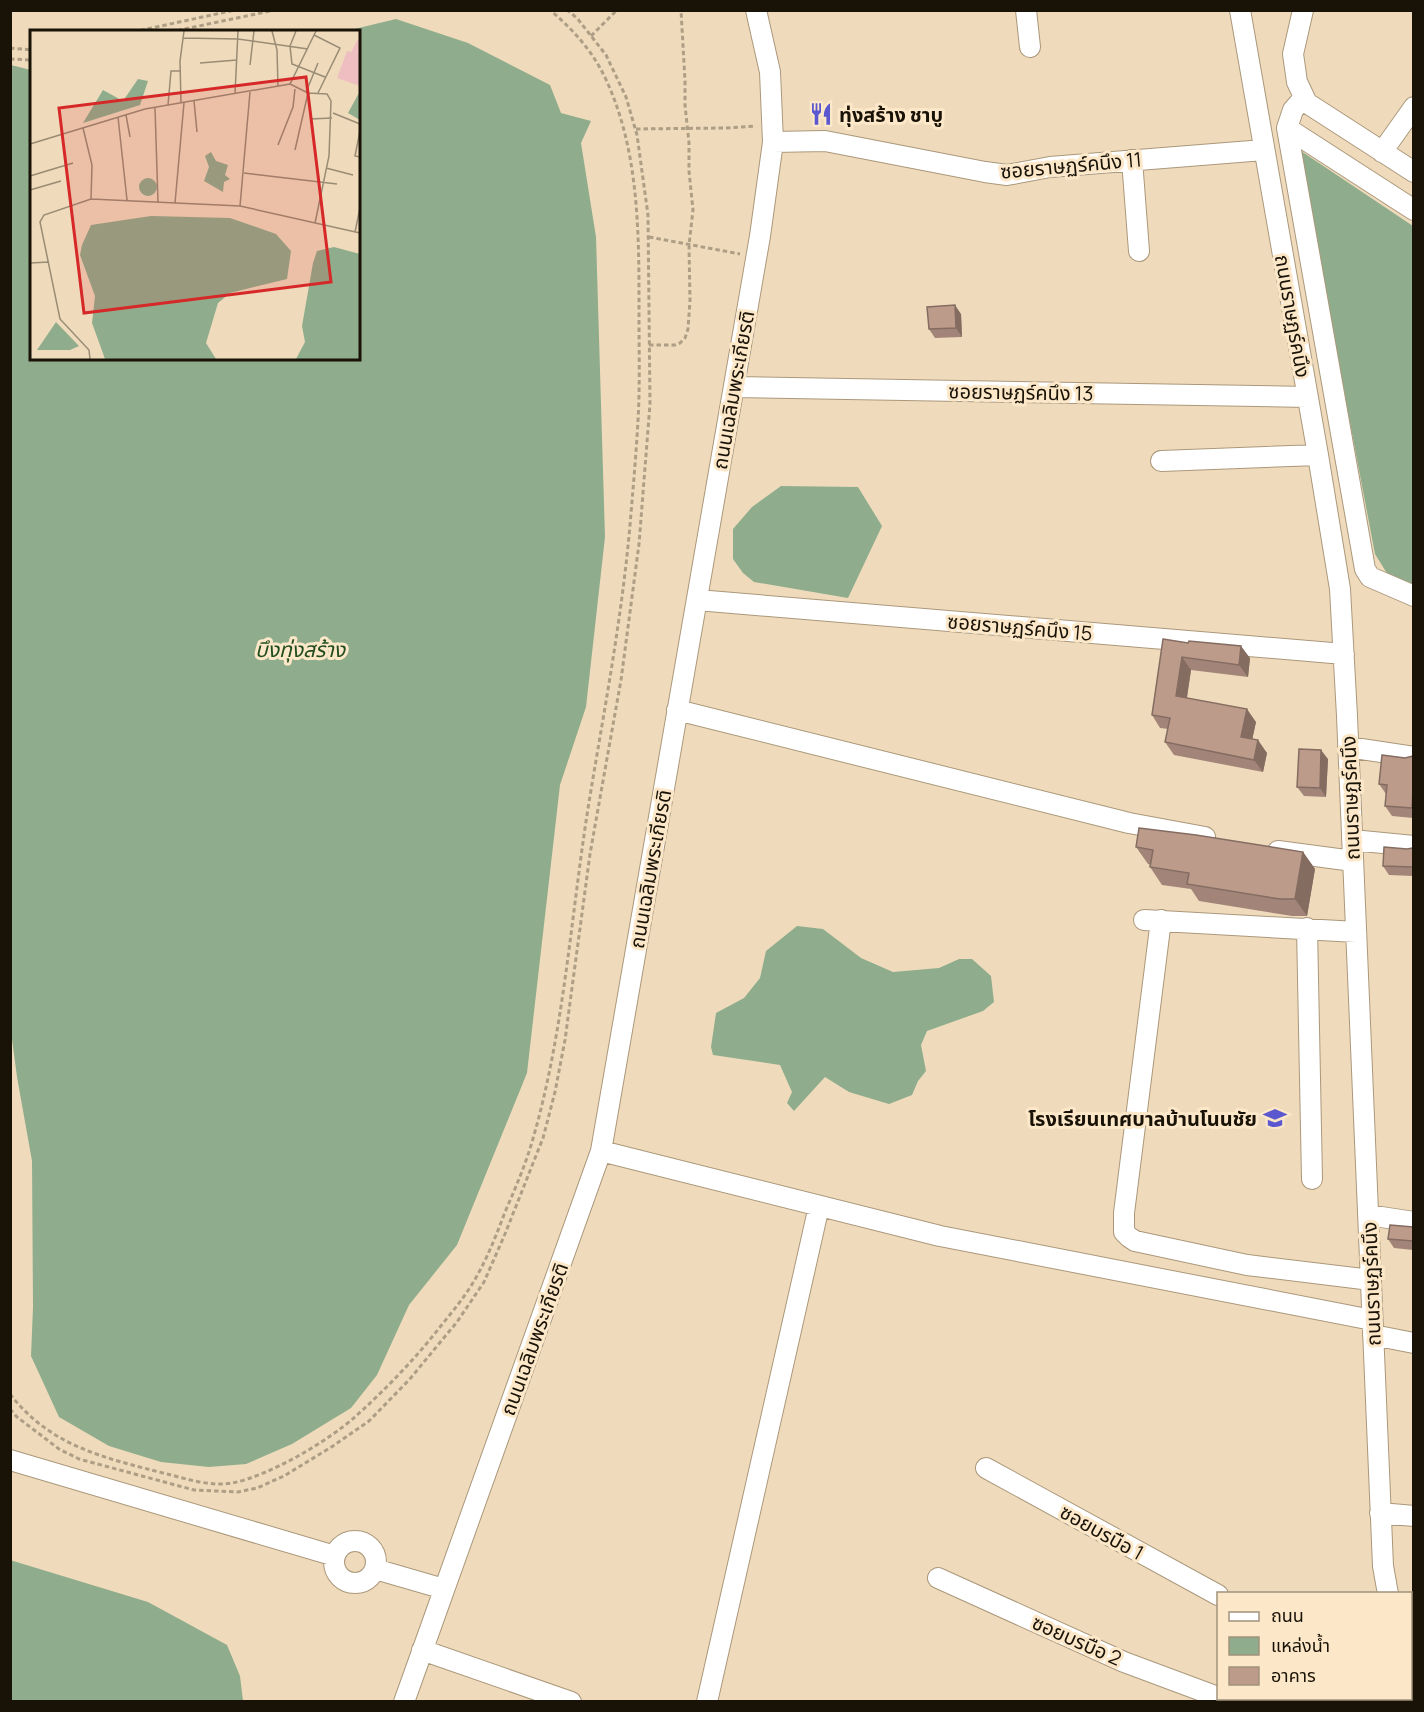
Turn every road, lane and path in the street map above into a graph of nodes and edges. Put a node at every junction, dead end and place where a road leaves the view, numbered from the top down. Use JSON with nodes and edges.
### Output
{"nodes":[{"id":1,"x":236,"y":10,"type":"edge"},
{"id":2,"x":275,"y":10,"type":"edge"},
{"id":3,"x":550,"y":10,"type":"edge"},
{"id":4,"x":567,"y":10,"type":"edge"},
{"id":5,"x":617,"y":10,"type":"edge"},
{"id":6,"x":681,"y":10,"type":"edge"},
{"id":7,"x":756,"y":10,"type":"edge"},
{"id":8,"x":1026,"y":10,"type":"edge"},
{"id":9,"x":1240,"y":10,"type":"edge"},
{"id":10,"x":1303,"y":10,"type":"edge"},
{"id":11,"x":142,"y":30,"type":"edge"},
{"id":12,"x":180,"y":30,"type":"edge"},
{"id":13,"x":591,"y":36,"type":"junction"},
{"id":14,"x":1030,"y":47,"type":"dead end"},
{"id":15,"x":10,"y":48,"type":"edge"},
{"id":16,"x":30,"y":50,"type":"edge"},
{"id":17,"x":10,"y":59,"type":"edge"},
{"id":18,"x":30,"y":60,"type":"edge"},
{"id":19,"x":1307,"y":103,"type":"junction"},
{"id":20,"x":1413,"y":107,"type":"edge"},
{"id":21,"x":1287,"y":128,"type":"junction"},
{"id":22,"x":636,"y":129,"type":"junction"},
{"id":23,"x":687,"y":129,"type":"junction"},
{"id":24,"x":773,"y":133,"type":"junction"},
{"id":25,"x":1264,"y":150,"type":"junction"},
{"id":26,"x":1382,"y":152,"type":"junction"},
{"id":27,"x":1132,"y":160,"type":"junction"},
{"id":28,"x":1413,"y":172,"type":"edge"},
{"id":29,"x":1413,"y":210,"type":"edge"},
{"id":30,"x":648,"y":237,"type":"junction"},
{"id":31,"x":689,"y":245,"type":"junction"},
{"id":32,"x":1139,"y":251,"type":"dead end"},
{"id":33,"x":756,"y":257,"type":"junction"},
{"id":34,"x":649,"y":345,"type":"junction"},
{"id":35,"x":734,"y":387,"type":"junction"},
{"id":36,"x":1308,"y":397,"type":"junction"},
{"id":37,"x":1318,"y":455,"type":"junction"},
{"id":38,"x":1161,"y":461,"type":"dead end"},
{"id":39,"x":1413,"y":596,"type":"edge"},
{"id":40,"x":697,"y":600,"type":"junction"},
{"id":41,"x":1344,"y":654,"type":"junction"},
{"id":42,"x":677,"y":710,"type":"junction"},
{"id":43,"x":1348,"y":747,"type":"junction"},
{"id":44,"x":1413,"y":757,"type":"edge"},
{"id":45,"x":1220,"y":840,"type":"edge"},
{"id":46,"x":1352,"y":840,"type":"junction"},
{"id":47,"x":1413,"y":846,"type":"edge"},
{"id":48,"x":1265,"y":849,"type":"edge"},
{"id":49,"x":1353,"y":861,"type":"junction"},
{"id":50,"x":1307,"y":928,"type":"junction"},
{"id":51,"x":1356,"y":932,"type":"junction"},
{"id":52,"x":601,"y":1151,"type":"junction"},
{"id":53,"x":1312,"y":1179,"type":"dead end"},
{"id":54,"x":819,"y":1206,"type":"junction"},
{"id":55,"x":1368,"y":1215,"type":"junction"},
{"id":56,"x":1413,"y":1222,"type":"edge"},
{"id":57,"x":1371,"y":1280,"type":"junction"},
{"id":58,"x":1373,"y":1327,"type":"junction"},
{"id":59,"x":1413,"y":1343,"type":"edge"},
{"id":60,"x":10,"y":1394,"type":"edge"},
{"id":61,"x":10,"y":1409,"type":"edge"},
{"id":62,"x":10,"y":1460,"type":"edge"},
{"id":63,"x":986,"y":1468,"type":"dead end"},
{"id":64,"x":1380,"y":1513,"type":"junction"},
{"id":65,"x":1413,"y":1516,"type":"edge"},
{"id":66,"x":335,"y":1556,"type":"junction"},
{"id":67,"x":375,"y":1569,"type":"junction"},
{"id":68,"x":938,"y":1578,"type":"dead end"},
{"id":69,"x":444,"y":1589,"type":"junction"},
{"id":70,"x":1388,"y":1592,"type":"edge"},
{"id":71,"x":1217,"y":1594,"type":"edge"},
{"id":72,"x":422,"y":1650,"type":"junction"},
{"id":73,"x":1217,"y":1697,"type":"edge"},
{"id":74,"x":404,"y":1701,"type":"edge"},
{"id":75,"x":571,"y":1701,"type":"edge"},
{"id":76,"x":707,"y":1701,"type":"edge"}],
"edges":[{"from":1,"to":11,"type":"path"},
{"from":2,"to":12,"type":"path"},
{"from":3,"to":60,"type":"path"},
{"from":4,"to":13,"type":"path"},
{"from":5,"to":13,"type":"path"},
{"from":6,"to":23,"type":"path"},
{"from":7,"to":24,"type":"street","name":"ถนนเฉลิมพระเกียรติ"},
{"from":8,"to":14,"type":"street"},
{"from":9,"to":25,"type":"street","name":"ถนนราษฏร์คนึง"},
{"from":10,"to":19,"type":"street"},
{"from":13,"to":22,"type":"path"},
{"from":15,"to":16,"type":"path"},
{"from":17,"to":18,"type":"path"},
{"from":19,"to":21,"type":"street"},
{"from":19,"to":26,"type":"street"},
{"from":20,"to":26,"type":"street"},
{"from":21,"to":29,"type":"street"},
{"from":21,"to":39,"type":"street"},
{"from":22,"to":23,"type":"path"},
{"from":22,"to":30,"type":"path"},
{"from":23,"to":24,"type":"path"},
{"from":23,"to":31,"type":"path"},
{"from":24,"to":27,"type":"street","name":"ซอยราษฏร์คนึง 11"},
{"from":24,"to":33,"type":"street","name":"ถนนเฉลิมพระเกียรติ"},
{"from":25,"to":27,"type":"street","name":"ซอยราษฏร์คนึง 11"},
{"from":25,"to":36,"type":"street","name":"ถนนราษฏร์คนึง"},
{"from":26,"to":28,"type":"street"},
{"from":27,"to":32,"type":"street"},
{"from":30,"to":31,"type":"path"},
{"from":30,"to":34,"type":"path"},
{"from":31,"to":33,"type":"path"},
{"from":31,"to":34,"type":"path"},
{"from":33,"to":35,"type":"street","name":"ถนนเฉลิมพระเกียรติ"},
{"from":34,"to":61,"type":"path"},
{"from":35,"to":36,"type":"street","name":"ซอยราษฏร์คนึง 13"},
{"from":35,"to":40,"type":"street","name":"ถนนเฉลิมพระเกียรติ"},
{"from":36,"to":37,"type":"street","name":"ถนนราษฏร์คนึง"},
{"from":37,"to":38,"type":"street"},
{"from":37,"to":41,"type":"street","name":"ถนนราษฏร์คนึง"},
{"from":40,"to":41,"type":"street","name":"ซอยราษฏร์คนึง 15"},
{"from":40,"to":42,"type":"street","name":"ถนนเฉลิมพระเกียรติ"},
{"from":41,"to":43,"type":"street","name":"ถนนราษฏร์คนึง"},
{"from":42,"to":45,"type":"street"},
{"from":42,"to":52,"type":"street","name":"ถนนเฉลิมพระเกียรติ"},
{"from":43,"to":44,"type":"street"},
{"from":43,"to":46,"type":"street","name":"ถนนราษฏร์คนึง"},
{"from":46,"to":47,"type":"street"},
{"from":46,"to":49,"type":"street","name":"ถนนราษฏร์คนึง"},
{"from":48,"to":49,"type":"street"},
{"from":49,"to":51,"type":"street","name":"ถนนราษฏร์คนึง"},
{"from":50,"to":51,"type":"street"},
{"from":50,"to":53,"type":"street"},
{"from":50,"to":57,"type":"street"},
{"from":51,"to":55,"type":"street","name":"ถนนราษฏร์คนึง"},
{"from":52,"to":54,"type":"street"},
{"from":52,"to":69,"type":"street","name":"ถนนเฉลิมพระเกียรติ"},
{"from":54,"to":58,"type":"street"},
{"from":54,"to":76,"type":"street"},
{"from":55,"to":56,"type":"street"},
{"from":55,"to":57,"type":"street","name":"ถนนราษฏร์คนึง"},
{"from":57,"to":58,"type":"street","name":"ถนนราษฏร์คนึง"},
{"from":58,"to":59,"type":"street"},
{"from":58,"to":64,"type":"street","name":"ถนนราษฏร์คนึง"},
{"from":62,"to":66,"type":"street"},
{"from":63,"to":71,"type":"street","name":"ซอยบรบือ 1"},
{"from":64,"to":65,"type":"street"},
{"from":64,"to":70,"type":"street","name":"ถนนราษฏร์คนึง"},
{"from":66,"to":67,"type":"street"},
{"from":66,"to":67,"type":"street"},
{"from":67,"to":69,"type":"street"},
{"from":68,"to":73,"type":"street","name":"ซอยบรบือ 2"},
{"from":69,"to":72,"type":"street","name":"ถนนเฉลิมพระเกียรติ"},
{"from":72,"to":74,"type":"street","name":"ถนนเฉลิมพระเกียรติ"},
{"from":72,"to":75,"type":"street"}]}
